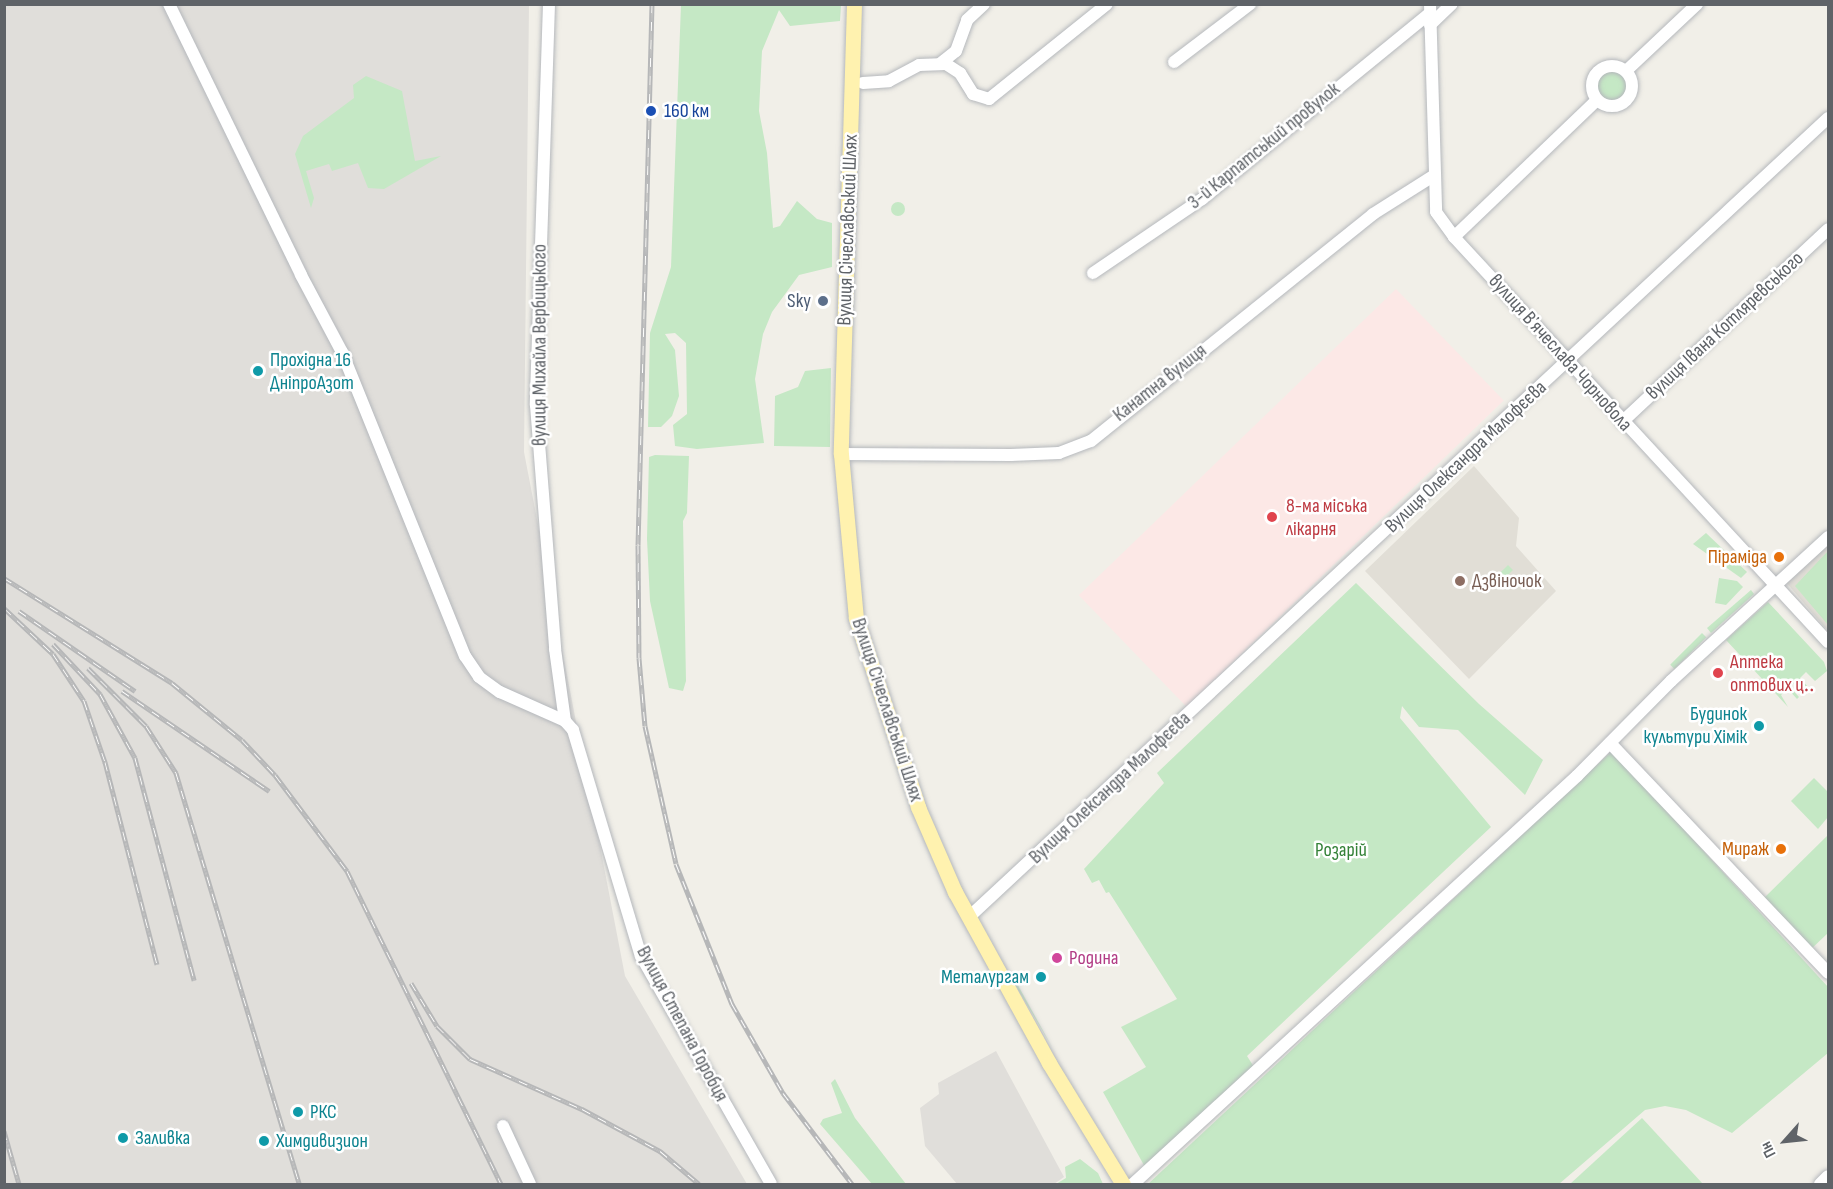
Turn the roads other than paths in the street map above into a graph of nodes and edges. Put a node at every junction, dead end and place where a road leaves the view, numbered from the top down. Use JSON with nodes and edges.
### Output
{"nodes":[{"id":1,"x":169,"y":4,"type":"edge"},
{"id":2,"x":549,"y":4,"type":"edge"},
{"id":3,"x":854,"y":4,"type":"edge"},
{"id":4,"x":984,"y":4,"type":"edge"},
{"id":5,"x":1107,"y":4,"type":"edge"},
{"id":6,"x":1250,"y":4,"type":"edge"},
{"id":7,"x":1452,"y":4,"type":"edge"},
{"id":8,"x":1697,"y":4,"type":"edge"},
{"id":9,"x":1430,"y":14,"type":"edge"},
{"id":10,"x":1410,"y":27,"type":"junction"},
{"id":11,"x":1431,"y":44,"type":"junction"},
{"id":12,"x":1174,"y":62,"type":"dead end"},
{"id":13,"x":941,"y":63,"type":"junction"},
{"id":14,"x":1626,"y":71,"type":"junction"},
{"id":15,"x":863,"y":83,"type":"dead end"},
{"id":16,"x":1597,"y":100,"type":"junction"},
{"id":17,"x":1828,"y":118,"type":"edge"},
{"id":18,"x":1433,"y":176,"type":"junction"},
{"id":19,"x":1828,"y":229,"type":"edge"},
{"id":20,"x":1454,"y":237,"type":"junction"},
{"id":21,"x":1093,"y":273,"type":"dead end"},
{"id":22,"x":1570,"y":360,"type":"junction"},
{"id":23,"x":1622,"y":422,"type":"junction"},
{"id":24,"x":841,"y":453,"type":"junction"},
{"id":25,"x":1828,"y":537,"type":"edge"},
{"id":26,"x":1776,"y":586,"type":"junction"},
{"id":27,"x":1828,"y":642,"type":"edge"},
{"id":28,"x":565,"y":721,"type":"junction"},
{"id":29,"x":1610,"y":743,"type":"junction"},
{"id":30,"x":969,"y":917,"type":"junction"},
{"id":31,"x":1828,"y":973,"type":"edge"},
{"id":32,"x":503,"y":1126,"type":"dead end"},
{"id":33,"x":1828,"y":1176,"type":"edge"},
{"id":34,"x":530,"y":1185,"type":"edge"},
{"id":35,"x":771,"y":1185,"type":"edge"},
{"id":36,"x":1123,"y":1185,"type":"edge"},
{"id":37,"x":1133,"y":1185,"type":"edge"},
{"id":38,"x":1820,"y":1185,"type":"edge"}],
"edges":[{"from":1,"to":28,"type":"street"},
{"from":2,"to":28,"type":"street","name":"вулиця Михайла Вербицького"},
{"from":3,"to":24,"type":"main road","name":"Вулиця Січеславський Шлях"},
{"from":4,"to":13,"type":"street"},
{"from":5,"to":13,"type":"street"},
{"from":6,"to":12,"type":"street"},
{"from":7,"to":9,"type":"street","name":"3-й Карпатський провулок"},
{"from":8,"to":14,"type":"street"},
{"from":9,"to":10,"type":"street","name":"3-й Карпатський провулок"},
{"from":9,"to":11,"type":"street","name":"вулиця Вʼячеслава Чорновола"},
{"from":10,"to":11,"type":"street"},
{"from":10,"to":21,"type":"street","name":"3-й Карпатський провулок"},
{"from":11,"to":18,"type":"street","name":"вулиця Вʼячеслава Чорновола"},
{"from":13,"to":15,"type":"street"},
{"from":14,"to":16,"type":"street"},
{"from":14,"to":16,"type":"street"},
{"from":16,"to":20,"type":"street"},
{"from":17,"to":22,"type":"street","name":"Вулиця Олександра Малофєєва"},
{"from":18,"to":20,"type":"street","name":"вулиця Вʼячеслава Чорновола"},
{"from":18,"to":24,"type":"street","name":"Канатна вулиця"},
{"from":19,"to":23,"type":"street","name":"вулиця Івана Котляревського"},
{"from":20,"to":22,"type":"street","name":"вулиця Вʼячеслава Чорновола"},
{"from":22,"to":23,"type":"street","name":"вулиця Вʼячеслава Чорновола"},
{"from":22,"to":30,"type":"street","name":"Вулиця Олександра Малофєєва"},
{"from":23,"to":26,"type":"street","name":"вулиця Вʼячеслава Чорновола"},
{"from":24,"to":30,"type":"main road","name":"Вулиця Січеславський Шлях"},
{"from":25,"to":26,"type":"street"},
{"from":26,"to":27,"type":"street","name":"вулиця Вʼячеслава Чорновола"},
{"from":26,"to":29,"type":"street"},
{"from":28,"to":35,"type":"street","name":"Вулиця Степана Горобця"},
{"from":29,"to":31,"type":"street"},
{"from":29,"to":37,"type":"street"},
{"from":30,"to":36,"type":"main road","name":"Вулиця Січеславський Шлях"},
{"from":32,"to":34,"type":"street"},
{"from":33,"to":38,"type":"street"}]}
